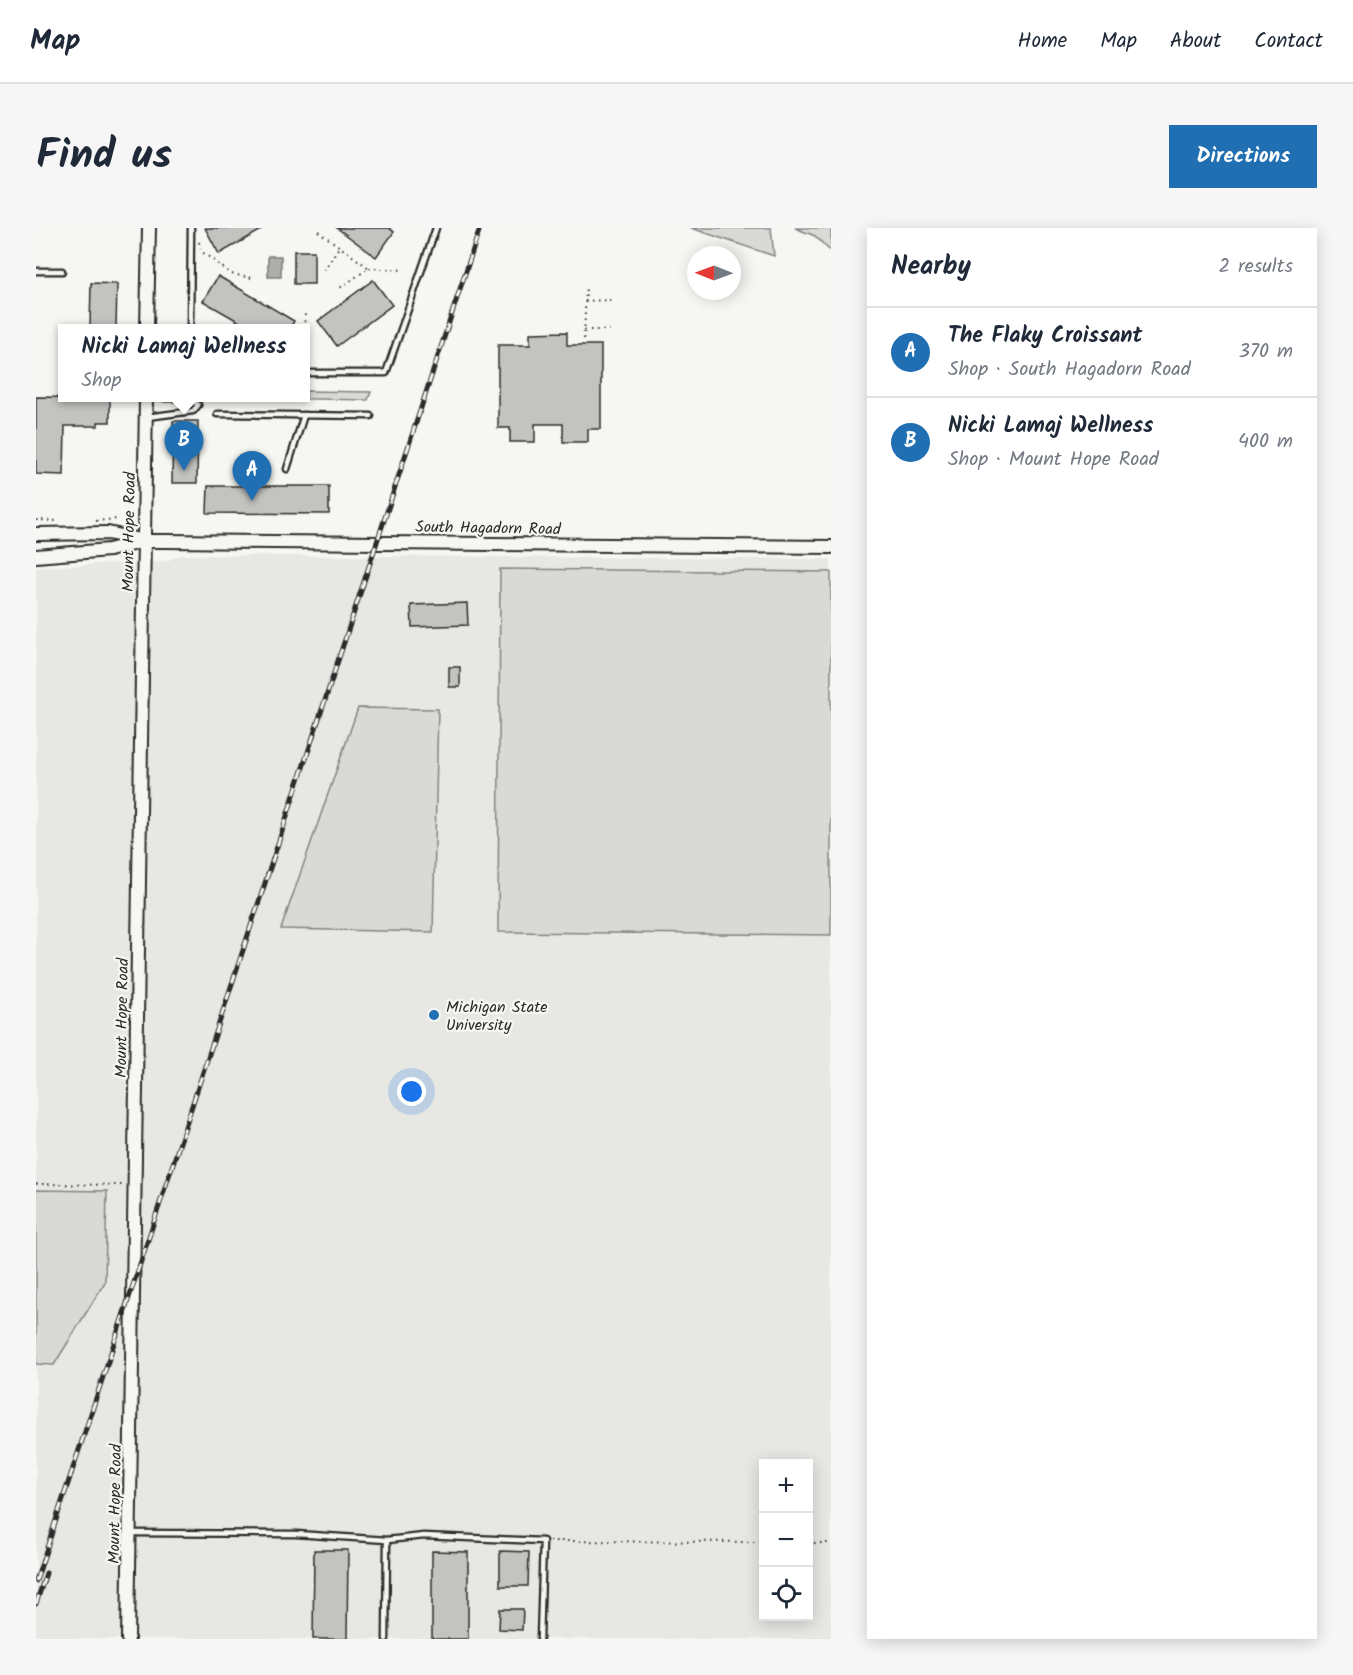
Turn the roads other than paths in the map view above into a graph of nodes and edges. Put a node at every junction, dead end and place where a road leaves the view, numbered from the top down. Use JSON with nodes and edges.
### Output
{"nodes":[{"id":1,"x":149,"y":228,"type":"edge"},
{"id":2,"x":191,"y":228,"type":"edge"},
{"id":3,"x":436,"y":228,"type":"edge"},
{"id":4,"x":36,"y":271,"type":"edge"},
{"id":5,"x":62,"y":271,"type":"dead end"},
{"id":6,"x":147,"y":324,"type":"edge"},
{"id":7,"x":190,"y":324,"type":"edge"},
{"id":8,"x":310,"y":373,"type":"edge"},
{"id":9,"x":146,"y":402,"type":"edge"},
{"id":10,"x":195,"y":402,"type":"edge"},
{"id":11,"x":198,"y":402,"type":"edge"},
{"id":12,"x":198,"y":405,"type":"junction"},
{"id":13,"x":217,"y":414,"type":"dead end"},
{"id":14,"x":303,"y":415,"type":"junction"},
{"id":15,"x":371,"y":416,"type":"dead end"},
{"id":16,"x":146,"y":417,"type":"junction"},
{"id":17,"x":287,"y":470,"type":"dead end"},
{"id":18,"x":36,"y":534,"type":"edge"},
{"id":19,"x":144,"y":541,"type":"junction"},
{"id":20,"x":831,"y":547,"type":"edge"},
{"id":21,"x":36,"y":556,"type":"edge"},
{"id":22,"x":130,"y":1533,"type":"junction"},
{"id":23,"x":387,"y":1540,"type":"junction"},
{"id":24,"x":128,"y":1639,"type":"edge"},
{"id":25,"x":386,"y":1639,"type":"edge"},
{"id":26,"x":540,"y":1639,"type":"edge"}],
"edges":[{"from":1,"to":6,"type":"street"},
{"from":2,"to":7,"type":"lane"},
{"from":3,"to":8,"type":"lane"},
{"from":4,"to":5,"type":"lane"},
{"from":9,"to":16,"type":"street","name":"Mount Hope Road"},
{"from":10,"to":12,"type":"lane"},
{"from":11,"to":12,"type":"lane"},
{"from":12,"to":16,"type":"lane"},
{"from":13,"to":14,"type":"lane"},
{"from":14,"to":15,"type":"lane"},
{"from":14,"to":17,"type":"lane"},
{"from":16,"to":19,"type":"street","name":"Mount Hope Road"},
{"from":18,"to":19,"type":"street","name":"South Hagadorn Road"},
{"from":19,"to":20,"type":"street","name":"South Hagadorn Road"},
{"from":19,"to":21,"type":"street","name":"South Hagadorn Road"},
{"from":19,"to":22,"type":"street","name":"Mount Hope Road"},
{"from":22,"to":23,"type":"lane"},
{"from":22,"to":24,"type":"street","name":"Mount Hope Road"},
{"from":23,"to":25,"type":"lane"},
{"from":23,"to":26,"type":"lane"}]}
